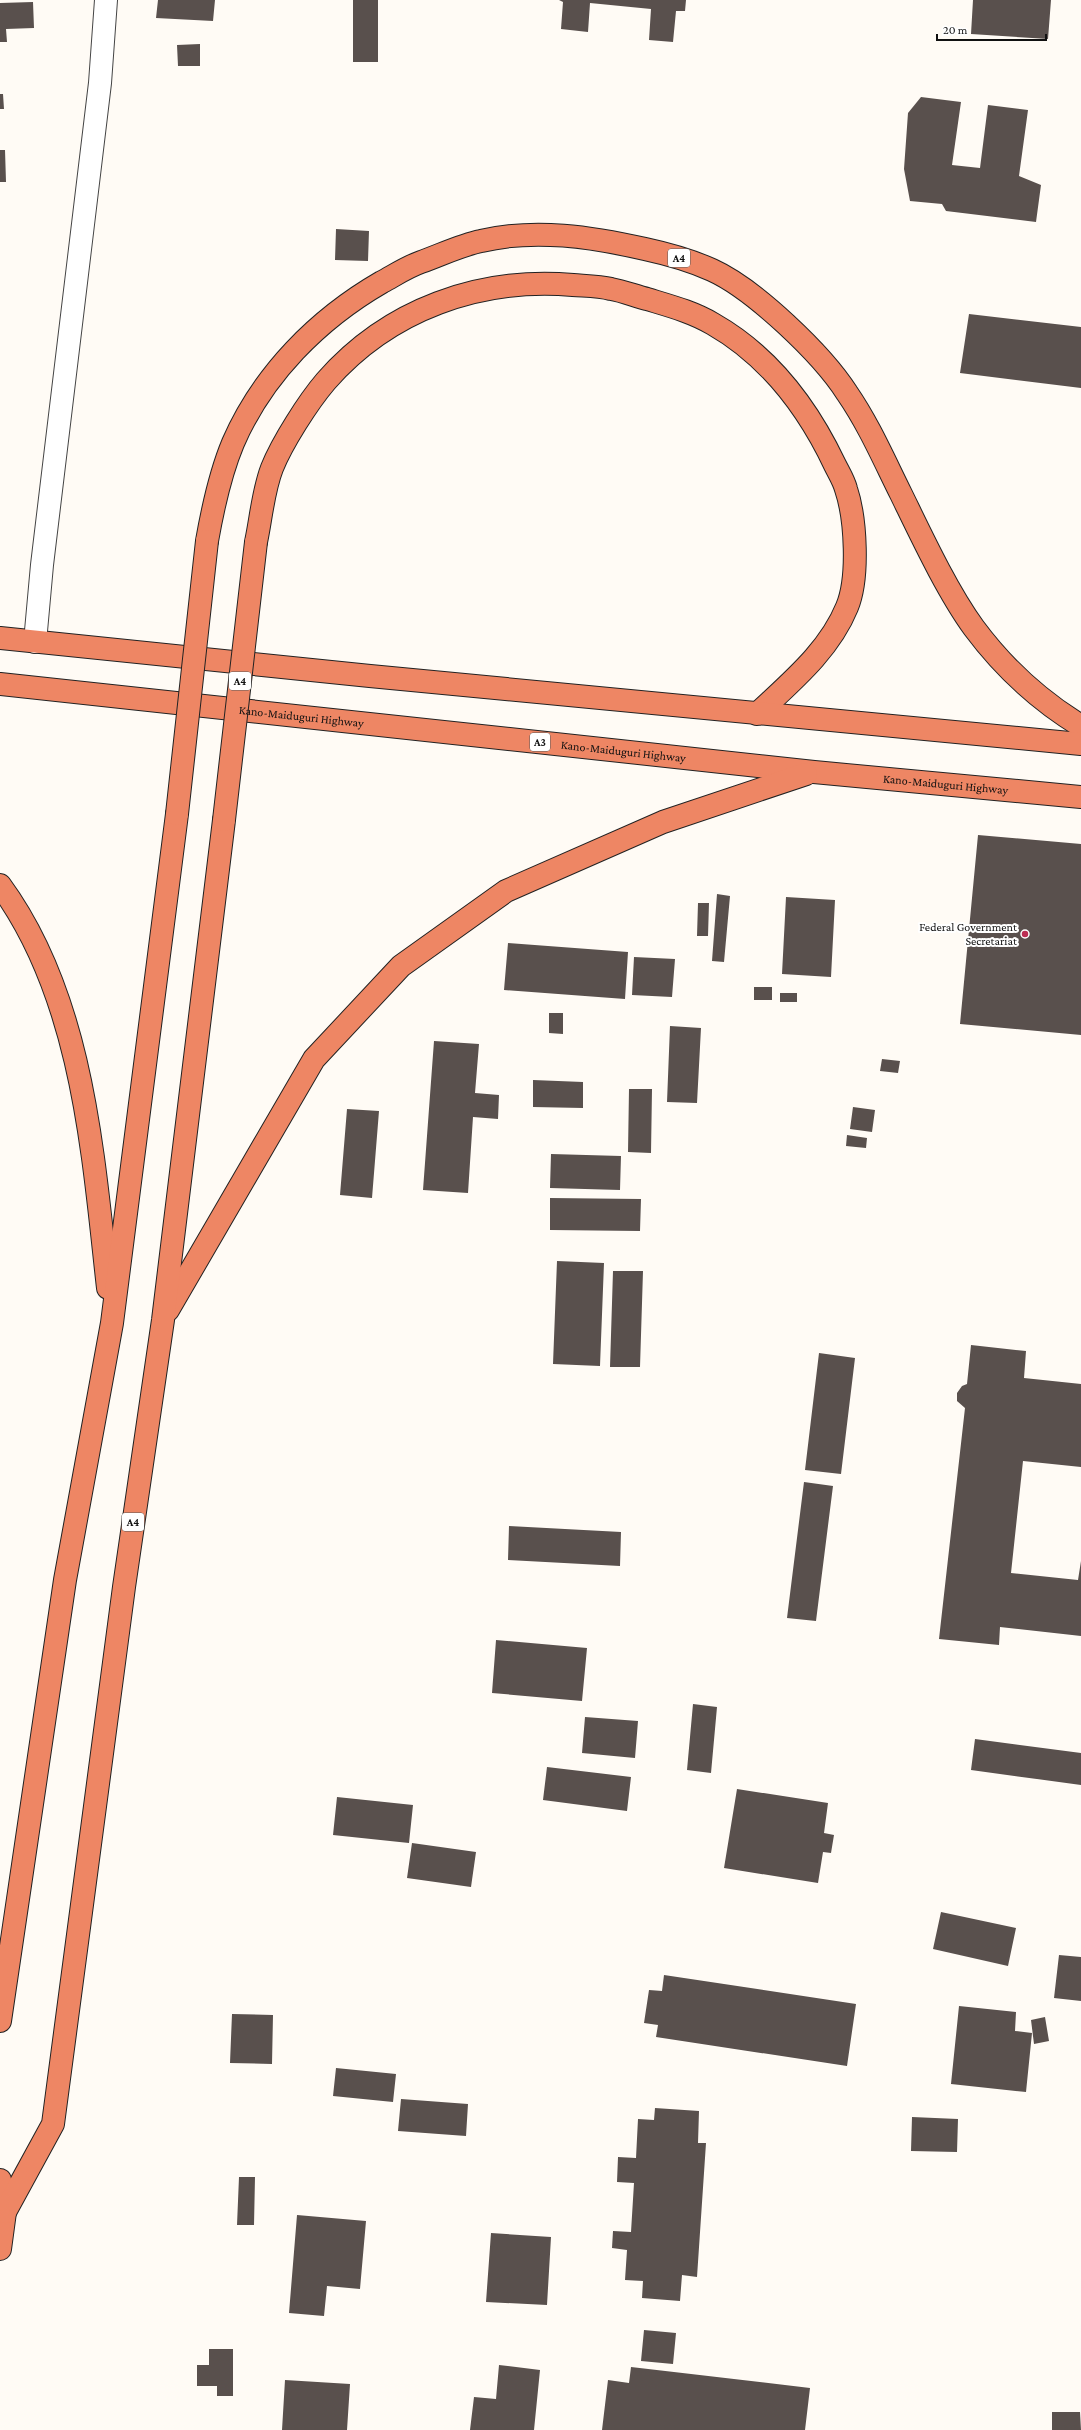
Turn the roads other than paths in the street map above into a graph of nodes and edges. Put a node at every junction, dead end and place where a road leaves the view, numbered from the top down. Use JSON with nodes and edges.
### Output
{"nodes":[{"id":1,"x":106,"y":0,"type":"edge"},
{"id":2,"x":0,"y":638,"type":"edge"},
{"id":3,"x":35,"y":642,"type":"junction"},
{"id":4,"x":0,"y":684,"type":"edge"},
{"id":5,"x":757,"y":714,"type":"junction"},
{"id":6,"x":1081,"y":726,"type":"edge"},
{"id":7,"x":1081,"y":744,"type":"edge"},
{"id":8,"x":814,"y":772,"type":"junction"},
{"id":9,"x":1081,"y":797,"type":"edge"},
{"id":10,"x":0,"y":885,"type":"edge"},
{"id":11,"x":163,"y":1320,"type":"junction"},
{"id":12,"x":112,"y":1323,"type":"junction"},
{"id":13,"x":0,"y":2021,"type":"edge"},
{"id":14,"x":0,"y":2180,"type":"edge"},
{"id":15,"x":5,"y":2212,"type":"junction"},
{"id":16,"x":0,"y":2249,"type":"edge"}],
"edges":[{"from":1,"to":3,"type":"street"},
{"from":2,"to":3,"type":"highway"},
{"from":3,"to":5,"type":"highway"},
{"from":4,"to":8,"type":"highway","name":"Kano-Maiduguri Highway","number":"A3"},
{"from":5,"to":7,"type":"highway"},
{"from":5,"to":11,"type":"highway","number":"A4","bridge":true},
{"from":6,"to":12,"type":"highway","number":"A4","bridge":true},
{"from":8,"to":9,"type":"highway","name":"Kano-Maiduguri Highway","number":"A3"},
{"from":8,"to":11,"type":"highway"},
{"from":10,"to":12,"type":"highway"},
{"from":11,"to":15,"type":"highway","number":"A4"},
{"from":12,"to":13,"type":"highway","number":"A4"},
{"from":14,"to":15,"type":"highway","number":"A4"},
{"from":15,"to":16,"type":"highway","number":"A4"}]}
